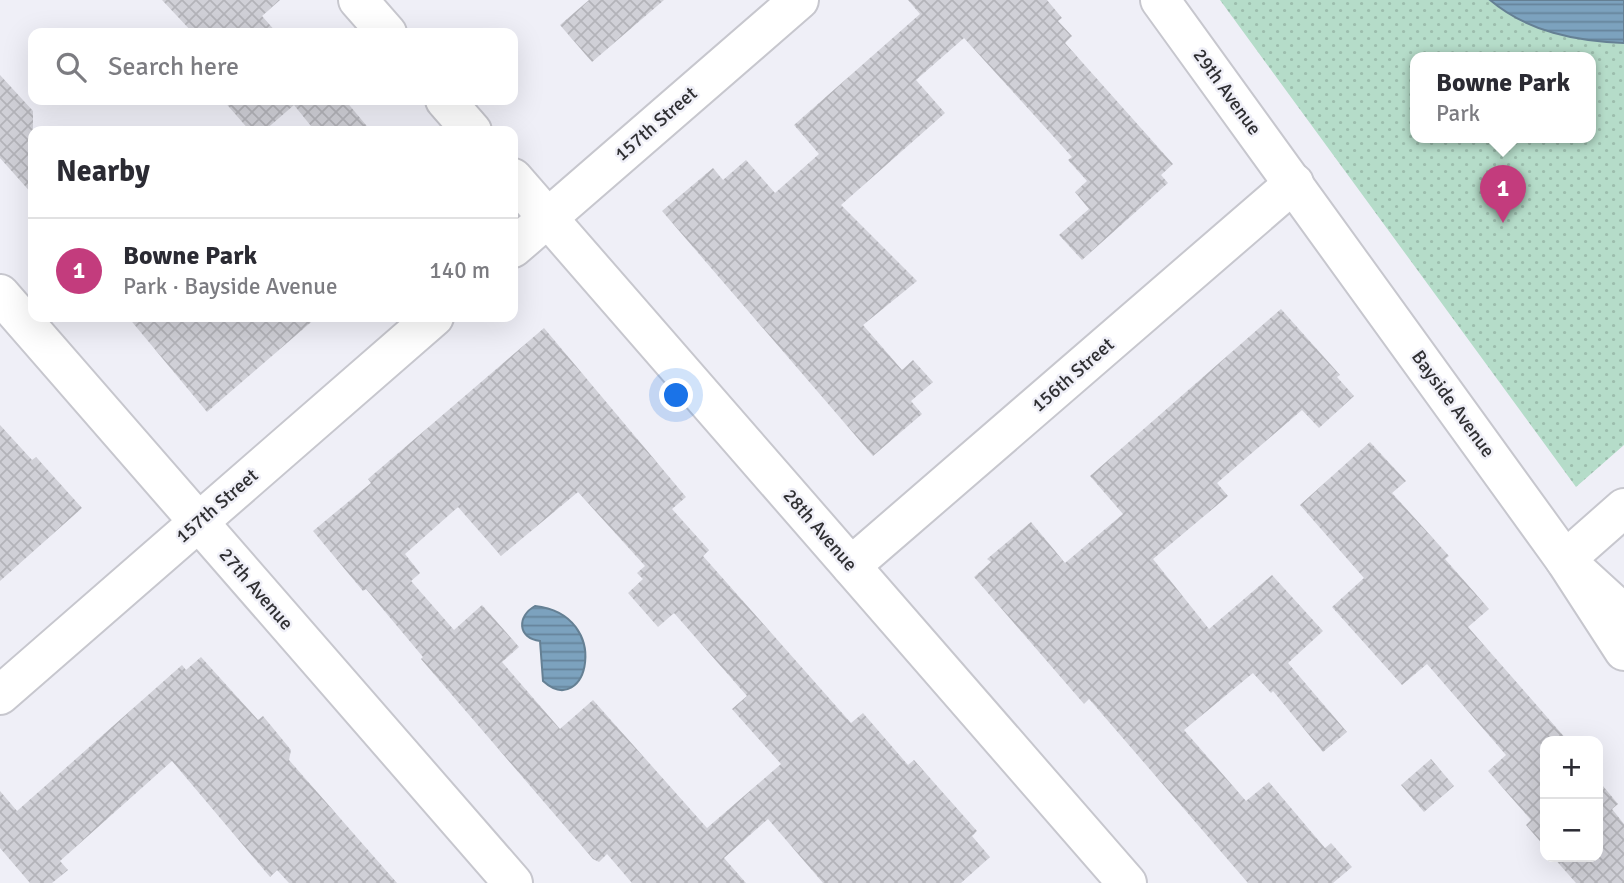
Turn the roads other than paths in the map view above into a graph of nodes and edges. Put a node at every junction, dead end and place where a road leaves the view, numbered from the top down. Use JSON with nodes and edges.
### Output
{"nodes":[{"id":1,"x":358,"y":0,"type":"edge"},
{"id":2,"x":799,"y":0,"type":"edge"},
{"id":3,"x":1160,"y":0,"type":"edge"},
{"id":4,"x":383,"y":28,"type":"edge"},
{"id":5,"x":449,"y":105,"type":"edge"},
{"id":6,"x":468,"y":126,"type":"edge"},
{"id":7,"x":518,"y":183,"type":"edge"},
{"id":8,"x":1294,"y":183,"type":"junction"},
{"id":9,"x":548,"y":218,"type":"junction"},
{"id":10,"x":518,"y":244,"type":"edge"},
{"id":11,"x":0,"y":294,"type":"edge"},
{"id":12,"x":428,"y":322,"type":"edge"},
{"id":13,"x":1624,"y":508,"type":"edge"},
{"id":14,"x":198,"y":522,"type":"junction"},
{"id":15,"x":1564,"y":560,"type":"junction"},
{"id":16,"x":851,"y":566,"type":"junction"},
{"id":17,"x":1624,"y":614,"type":"edge"},
{"id":18,"x":1624,"y":652,"type":"edge"},
{"id":19,"x":0,"y":695,"type":"edge"},
{"id":20,"x":513,"y":883,"type":"edge"},
{"id":21,"x":1127,"y":883,"type":"edge"}],
"edges":[{"from":1,"to":4,"type":"street"},
{"from":2,"to":9,"type":"street","name":"157th Street"},
{"from":3,"to":8,"type":"street","name":"29th Avenue"},
{"from":5,"to":6,"type":"street"},
{"from":7,"to":9,"type":"street","name":"28th Avenue"},
{"from":8,"to":15,"type":"street","name":"Bayside Avenue"},
{"from":8,"to":16,"type":"street","name":"156th Street"},
{"from":9,"to":10,"type":"street","name":"157th Street"},
{"from":9,"to":16,"type":"street","name":"28th Avenue"},
{"from":11,"to":14,"type":"street","name":"27th Avenue"},
{"from":12,"to":14,"type":"street","name":"157th Street"},
{"from":13,"to":15,"type":"street"},
{"from":14,"to":19,"type":"street","name":"157th Street"},
{"from":14,"to":20,"type":"street","name":"27th Avenue"},
{"from":15,"to":17,"type":"street","name":"Bayside Avenue"},
{"from":15,"to":18,"type":"street"},
{"from":16,"to":21,"type":"street","name":"28th Avenue"}]}
